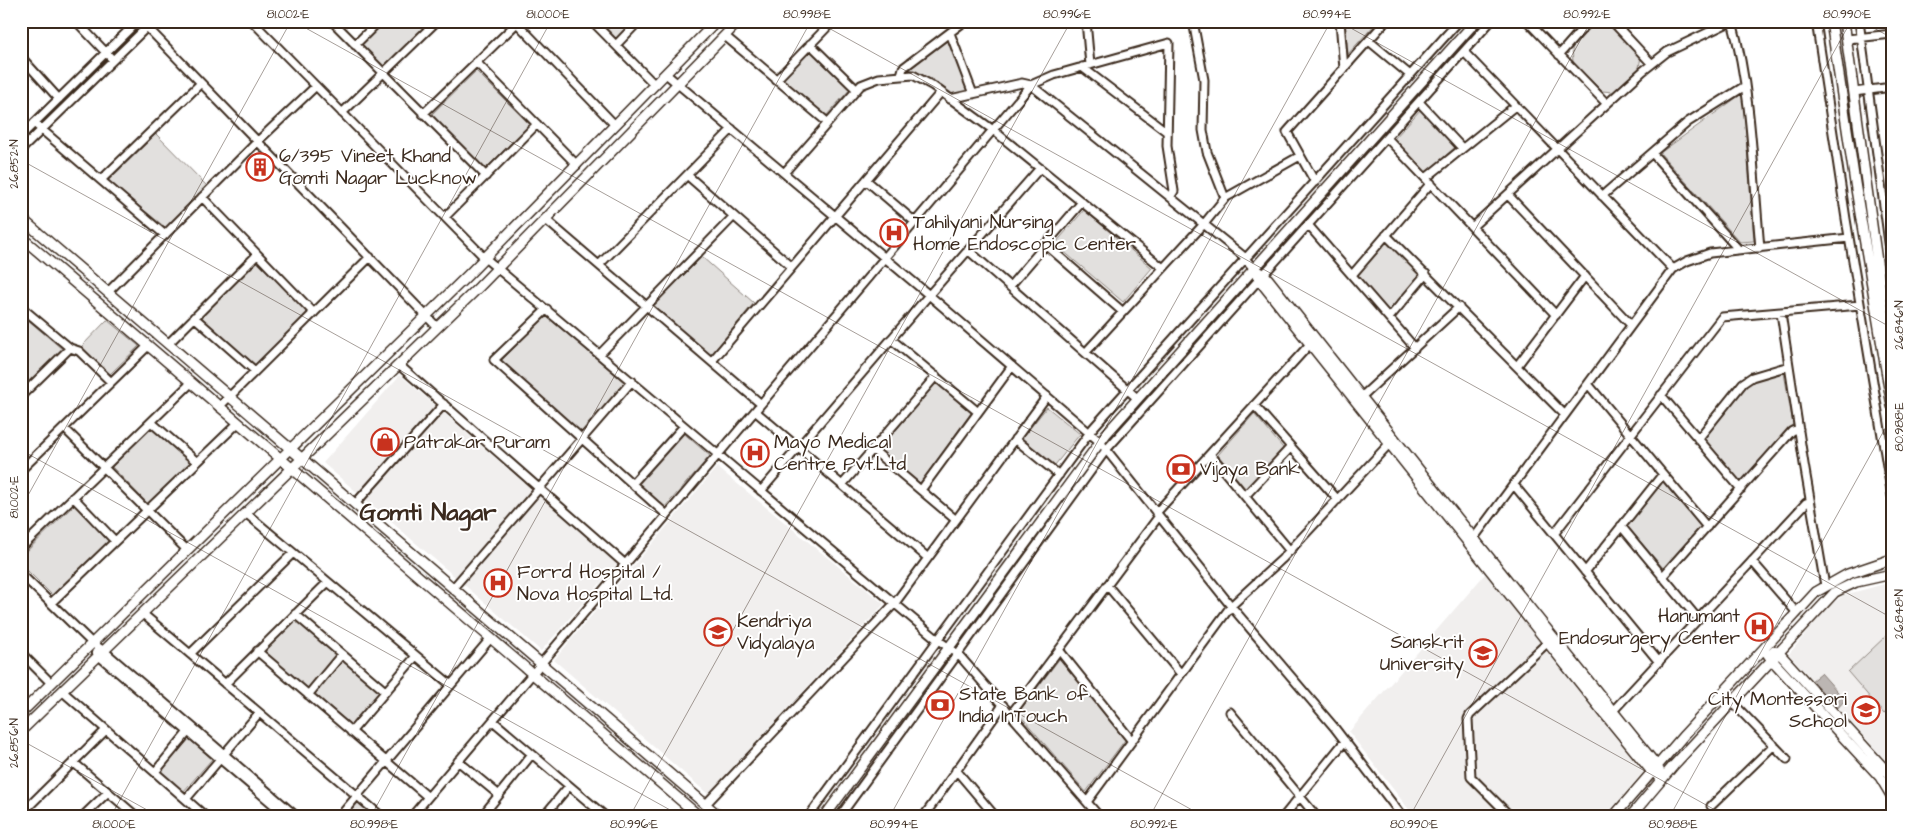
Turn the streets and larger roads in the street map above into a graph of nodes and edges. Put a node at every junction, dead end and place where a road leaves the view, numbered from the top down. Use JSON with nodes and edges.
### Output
{"nodes":[{"id":1,"x":76,"y":21,"type":"edge"},
{"id":2,"x":138,"y":21,"type":"edge"},
{"id":3,"x":153,"y":21,"type":"edge"},
{"id":4,"x":252,"y":21,"type":"edge"},
{"id":5,"x":332,"y":21,"type":"edge"},
{"id":6,"x":379,"y":21,"type":"edge"},
{"id":7,"x":437,"y":21,"type":"edge"},
{"id":8,"x":592,"y":21,"type":"edge"},
{"id":9,"x":639,"y":21,"type":"edge"},
{"id":10,"x":717,"y":21,"type":"edge"},
{"id":11,"x":739,"y":21,"type":"edge"},
{"id":12,"x":832,"y":21,"type":"edge"},
{"id":13,"x":965,"y":21,"type":"edge"},
{"id":14,"x":1086,"y":21,"type":"edge"},
{"id":15,"x":1193,"y":21,"type":"edge"},
{"id":16,"x":1340,"y":21,"type":"edge"},
{"id":17,"x":1386,"y":21,"type":"edge"},
{"id":18,"x":1459,"y":21,"type":"edge"},
{"id":19,"x":1476,"y":21,"type":"edge"},
{"id":20,"x":1491,"y":21,"type":"edge"},
{"id":21,"x":1527,"y":21,"type":"edge"},
{"id":22,"x":1590,"y":21,"type":"edge"},
{"id":23,"x":1612,"y":21,"type":"edge"},
{"id":24,"x":1708,"y":21,"type":"edge"},
{"id":25,"x":1732,"y":21,"type":"edge"},
{"id":26,"x":1816,"y":21,"type":"edge"},
{"id":27,"x":1830,"y":21,"type":"edge"},
{"id":28,"x":1844,"y":21,"type":"edge"},
{"id":29,"x":1859,"y":21,"type":"edge"},
{"id":30,"x":516,"y":22,"type":"edge"},
{"id":31,"x":147,"y":27,"type":"junction"},
{"id":32,"x":1715,"y":29,"type":"junction"},
{"id":33,"x":950,"y":33,"type":"junction"},
{"id":34,"x":1892,"y":34,"type":"edge"},
{"id":35,"x":725,"y":36,"type":"junction"},
{"id":36,"x":1862,"y":37,"type":"junction"},
{"id":37,"x":1847,"y":39,"type":"junction"},
{"id":38,"x":1368,"y":41,"type":"junction"},
{"id":39,"x":810,"y":44,"type":"junction"},
{"id":40,"x":355,"y":45,"type":"junction"},
{"id":41,"x":616,"y":45,"type":"junction"},
{"id":42,"x":1464,"y":52,"type":"junction"},
{"id":43,"x":106,"y":53,"type":"junction"},
{"id":44,"x":1559,"y":55,"type":"junction"},
{"id":45,"x":21,"y":57,"type":"edge"},
{"id":46,"x":114,"y":60,"type":"junction"},
{"id":47,"x":476,"y":62,"type":"junction"},
{"id":48,"x":1652,"y":64,"type":"junction"},
{"id":49,"x":1090,"y":65,"type":"junction"},
{"id":50,"x":1082,"y":67,"type":"junction"},
{"id":51,"x":1344,"y":69,"type":"junction"},
{"id":52,"x":383,"y":73,"type":"junction"},
{"id":53,"x":666,"y":74,"type":"junction"},
{"id":54,"x":901,"y":75,"type":"junction"},
{"id":55,"x":1410,"y":75,"type":"junction"},
{"id":56,"x":776,"y":80,"type":"junction"},
{"id":57,"x":201,"y":82,"type":"junction"},
{"id":58,"x":678,"y":84,"type":"junction"},
{"id":59,"x":655,"y":85,"type":"junction"},
{"id":60,"x":316,"y":86,"type":"junction"},
{"id":61,"x":1031,"y":86,"type":"junction"},
{"id":62,"x":1745,"y":86,"type":"junction"},
{"id":63,"x":1892,"y":87,"type":"edge"},
{"id":64,"x":856,"y":89,"type":"junction"},
{"id":65,"x":1868,"y":90,"type":"junction"},
{"id":66,"x":941,"y":92,"type":"junction"},
{"id":67,"x":1854,"y":92,"type":"junction"},
{"id":68,"x":973,"y":94,"type":"junction"},
{"id":69,"x":59,"y":98,"type":"junction"},
{"id":70,"x":950,"y":98,"type":"junction"},
{"id":71,"x":1419,"y":102,"type":"junction"},
{"id":72,"x":1608,"y":104,"type":"junction"},
{"id":73,"x":1515,"y":106,"type":"junction"},
{"id":74,"x":342,"y":113,"type":"junction"},
{"id":75,"x":423,"y":114,"type":"junction"},
{"id":76,"x":827,"y":122,"type":"junction"},
{"id":77,"x":34,"y":123,"type":"junction"},
{"id":78,"x":537,"y":124,"type":"junction"},
{"id":79,"x":615,"y":125,"type":"junction"},
{"id":80,"x":732,"y":129,"type":"junction"},
{"id":81,"x":42,"y":130,"type":"junction"},
{"id":82,"x":993,"y":130,"type":"junction"},
{"id":83,"x":1167,"y":132,"type":"junction"},
{"id":84,"x":21,"y":136,"type":"edge"},
{"id":85,"x":1387,"y":138,"type":"junction"},
{"id":86,"x":258,"y":141,"type":"junction"},
{"id":87,"x":1462,"y":148,"type":"junction"},
{"id":88,"x":21,"y":150,"type":"edge"},
{"id":89,"x":1558,"y":150,"type":"junction"},
{"id":90,"x":1652,"y":153,"type":"junction"},
{"id":91,"x":1300,"y":156,"type":"junction"},
{"id":92,"x":576,"y":165,"type":"junction"},
{"id":93,"x":1040,"y":168,"type":"junction"},
{"id":94,"x":784,"y":173,"type":"junction"},
{"id":95,"x":688,"y":175,"type":"junction"},
{"id":96,"x":486,"y":176,"type":"junction"},
{"id":97,"x":101,"y":180,"type":"junction"},
{"id":98,"x":866,"y":180,"type":"junction"},
{"id":99,"x":1429,"y":180,"type":"junction"},
{"id":100,"x":1315,"y":182,"type":"junction"},
{"id":101,"x":1841,"y":189,"type":"junction"},
{"id":102,"x":1856,"y":191,"type":"junction"},
{"id":103,"x":1868,"y":192,"type":"junction"},
{"id":104,"x":1508,"y":195,"type":"junction"},
{"id":105,"x":1602,"y":196,"type":"junction"},
{"id":106,"x":202,"y":197,"type":"junction"},
{"id":107,"x":1170,"y":197,"type":"junction"},
{"id":108,"x":1225,"y":198,"type":"junction"},
{"id":109,"x":1082,"y":202,"type":"junction"},
{"id":110,"x":734,"y":216,"type":"junction"},
{"id":111,"x":835,"y":216,"type":"junction"},
{"id":112,"x":445,"y":217,"type":"junction"},
{"id":113,"x":21,"y":218,"type":"edge"},
{"id":114,"x":545,"y":219,"type":"junction"},
{"id":115,"x":915,"y":222,"type":"junction"},
{"id":116,"x":1204,"y":224,"type":"junction"},
{"id":117,"x":1309,"y":226,"type":"junction"},
{"id":118,"x":1473,"y":226,"type":"junction"},
{"id":119,"x":165,"y":235,"type":"junction"},
{"id":120,"x":1386,"y":235,"type":"junction"},
{"id":121,"x":21,"y":237,"type":"edge"},
{"id":122,"x":1849,"y":238,"type":"junction"},
{"id":123,"x":1045,"y":244,"type":"junction"},
{"id":124,"x":1760,"y":248,"type":"junction"},
{"id":125,"x":968,"y":250,"type":"junction"},
{"id":126,"x":1739,"y":250,"type":"junction"},
{"id":127,"x":257,"y":255,"type":"junction"},
{"id":128,"x":370,"y":257,"type":"junction"},
{"id":129,"x":485,"y":258,"type":"junction"},
{"id":130,"x":885,"y":258,"type":"junction"},
{"id":131,"x":1246,"y":260,"type":"junction"},
{"id":132,"x":599,"y":265,"type":"junction"},
{"id":133,"x":1892,"y":265,"type":"edge"},
{"id":134,"x":792,"y":266,"type":"junction"},
{"id":135,"x":498,"y":267,"type":"junction"},
{"id":136,"x":1163,"y":268,"type":"junction"},
{"id":137,"x":1254,"y":269,"type":"junction"},
{"id":138,"x":1673,"y":270,"type":"junction"},
{"id":139,"x":1426,"y":274,"type":"junction"},
{"id":140,"x":1352,"y":275,"type":"junction"},
{"id":141,"x":1585,"y":276,"type":"junction"},
{"id":142,"x":1262,"y":278,"type":"junction"},
{"id":143,"x":1010,"y":286,"type":"junction"},
{"id":144,"x":108,"y":292,"type":"junction"},
{"id":145,"x":929,"y":295,"type":"junction"},
{"id":146,"x":1860,"y":305,"type":"junction"},
{"id":147,"x":647,"y":306,"type":"junction"},
{"id":148,"x":21,"y":307,"type":"edge"},
{"id":149,"x":1459,"y":307,"type":"junction"},
{"id":150,"x":547,"y":309,"type":"junction"},
{"id":151,"x":1123,"y":312,"type":"junction"},
{"id":152,"x":1781,"y":312,"type":"junction"},
{"id":153,"x":314,"y":313,"type":"junction"},
{"id":154,"x":1556,"y":315,"type":"junction"},
{"id":155,"x":427,"y":316,"type":"junction"},
{"id":156,"x":194,"y":317,"type":"junction"},
{"id":157,"x":1389,"y":318,"type":"junction"},
{"id":158,"x":1631,"y":325,"type":"junction"},
{"id":159,"x":437,"y":327,"type":"junction"},
{"id":160,"x":891,"y":339,"type":"junction"},
{"id":161,"x":168,"y":344,"type":"junction"},
{"id":162,"x":1310,"y":344,"type":"junction"},
{"id":163,"x":148,"y":346,"type":"junction"},
{"id":164,"x":70,"y":348,"type":"junction"},
{"id":165,"x":1415,"y":348,"type":"junction"},
{"id":166,"x":1889,"y":350,"type":"edge"},
{"id":167,"x":1086,"y":352,"type":"junction"},
{"id":168,"x":600,"y":354,"type":"junction"},
{"id":169,"x":712,"y":361,"type":"junction"},
{"id":170,"x":399,"y":365,"type":"junction"},
{"id":171,"x":1012,"y":366,"type":"junction"},
{"id":172,"x":1517,"y":366,"type":"junction"},
{"id":173,"x":1789,"y":366,"type":"junction"},
{"id":174,"x":255,"y":371,"type":"junction"},
{"id":175,"x":936,"y":376,"type":"junction"},
{"id":176,"x":632,"y":381,"type":"junction"},
{"id":177,"x":110,"y":382,"type":"junction"},
{"id":178,"x":191,"y":383,"type":"junction"},
{"id":179,"x":1588,"y":384,"type":"junction"},
{"id":180,"x":1128,"y":390,"type":"junction"},
{"id":181,"x":21,"y":396,"type":"edge"},
{"id":182,"x":229,"y":396,"type":"junction"},
{"id":183,"x":1047,"y":396,"type":"junction"},
{"id":184,"x":1661,"y":396,"type":"junction"},
{"id":185,"x":1138,"y":398,"type":"junction"},
{"id":186,"x":1358,"y":399,"type":"junction"},
{"id":187,"x":444,"y":404,"type":"junction"},
{"id":188,"x":761,"y":404,"type":"junction"},
{"id":189,"x":1254,"y":405,"type":"junction"},
{"id":190,"x":1892,"y":406,"type":"edge"},
{"id":191,"x":219,"y":407,"type":"junction"},
{"id":192,"x":756,"y":411,"type":"junction"},
{"id":193,"x":978,"y":412,"type":"junction"},
{"id":194,"x":1565,"y":415,"type":"junction"},
{"id":195,"x":150,"y":422,"type":"junction"},
{"id":196,"x":238,"y":423,"type":"junction"},
{"id":197,"x":684,"y":426,"type":"junction"},
{"id":198,"x":64,"y":428,"type":"junction"},
{"id":199,"x":1799,"y":429,"type":"junction"},
{"id":200,"x":1090,"y":433,"type":"junction"},
{"id":201,"x":1631,"y":435,"type":"junction"},
{"id":202,"x":1015,"y":439,"type":"junction"},
{"id":203,"x":1698,"y":439,"type":"junction"},
{"id":204,"x":581,"y":440,"type":"junction"},
{"id":205,"x":1100,"y":442,"type":"junction"},
{"id":206,"x":1389,"y":444,"type":"junction"},
{"id":207,"x":798,"y":447,"type":"junction"},
{"id":208,"x":1291,"y":447,"type":"junction"},
{"id":209,"x":290,"y":449,"type":"junction"},
{"id":210,"x":873,"y":450,"type":"junction"},
{"id":211,"x":1106,"y":450,"type":"junction"},
{"id":212,"x":1210,"y":454,"type":"junction"},
{"id":213,"x":718,"y":455,"type":"junction"},
{"id":214,"x":280,"y":459,"type":"junction"},
{"id":215,"x":302,"y":459,"type":"junction"},
{"id":216,"x":197,"y":462,"type":"junction"},
{"id":217,"x":104,"y":468,"type":"junction"},
{"id":218,"x":21,"y":470,"type":"edge"},
{"id":219,"x":292,"y":470,"type":"junction"},
{"id":220,"x":1662,"y":474,"type":"junction"},
{"id":221,"x":1059,"y":475,"type":"junction"},
{"id":222,"x":632,"y":484,"type":"junction"},
{"id":223,"x":842,"y":485,"type":"junction"},
{"id":224,"x":1514,"y":485,"type":"junction"},
{"id":225,"x":539,"y":488,"type":"junction"},
{"id":226,"x":1741,"y":489,"type":"junction"},
{"id":227,"x":921,"y":490,"type":"junction"},
{"id":228,"x":761,"y":491,"type":"junction"},
{"id":229,"x":1245,"y":496,"type":"junction"},
{"id":230,"x":1892,"y":496,"type":"edge"},
{"id":231,"x":73,"y":497,"type":"junction"},
{"id":232,"x":1338,"y":500,"type":"junction"},
{"id":233,"x":1810,"y":502,"type":"junction"},
{"id":234,"x":355,"y":504,"type":"junction"},
{"id":235,"x":147,"y":511,"type":"junction"},
{"id":236,"x":247,"y":514,"type":"junction"},
{"id":237,"x":667,"y":515,"type":"junction"},
{"id":238,"x":1158,"y":515,"type":"junction"},
{"id":239,"x":956,"y":520,"type":"junction"},
{"id":240,"x":1621,"y":526,"type":"junction"},
{"id":241,"x":1707,"y":527,"type":"junction"},
{"id":242,"x":1554,"y":534,"type":"junction"},
{"id":243,"x":115,"y":541,"type":"junction"},
{"id":244,"x":1472,"y":542,"type":"junction"},
{"id":245,"x":21,"y":548,"type":"edge"},
{"id":246,"x":187,"y":550,"type":"junction"},
{"id":247,"x":1290,"y":551,"type":"junction"},
{"id":248,"x":293,"y":553,"type":"junction"},
{"id":249,"x":928,"y":558,"type":"junction"},
{"id":250,"x":1892,"y":559,"type":"edge"},
{"id":251,"x":1752,"y":561,"type":"junction"},
{"id":252,"x":625,"y":564,"type":"junction"},
{"id":253,"x":1585,"y":572,"type":"junction"},
{"id":254,"x":21,"y":574,"type":"edge"},
{"id":255,"x":1892,"y":574,"type":"edge"},
{"id":256,"x":1662,"y":577,"type":"junction"},
{"id":257,"x":328,"y":582,"type":"junction"},
{"id":258,"x":1108,"y":585,"type":"junction"},
{"id":259,"x":1825,"y":586,"type":"junction"},
{"id":260,"x":453,"y":588,"type":"junction"},
{"id":261,"x":895,"y":603,"type":"junction"},
{"id":262,"x":51,"y":604,"type":"junction"},
{"id":263,"x":1231,"y":606,"type":"junction"},
{"id":264,"x":1798,"y":613,"type":"junction"},
{"id":265,"x":143,"y":614,"type":"junction"},
{"id":266,"x":295,"y":614,"type":"junction"},
{"id":267,"x":1698,"y":619,"type":"junction"},
{"id":268,"x":490,"y":639,"type":"junction"},
{"id":269,"x":938,"y":640,"type":"junction"},
{"id":270,"x":1548,"y":642,"type":"junction"},
{"id":271,"x":92,"y":643,"type":"junction"},
{"id":272,"x":948,"y":647,"type":"junction"},
{"id":273,"x":1764,"y":649,"type":"junction"},
{"id":274,"x":1059,"y":650,"type":"junction"},
{"id":275,"x":257,"y":651,"type":"junction"},
{"id":276,"x":1778,"y":652,"type":"junction"},
{"id":277,"x":21,"y":653,"type":"edge"},
{"id":278,"x":101,"y":654,"type":"junction"},
{"id":279,"x":190,"y":654,"type":"junction"},
{"id":280,"x":342,"y":654,"type":"junction"},
{"id":281,"x":958,"y":654,"type":"junction"},
{"id":282,"x":416,"y":656,"type":"junction"},
{"id":283,"x":1771,"y":660,"type":"junction"},
{"id":284,"x":1659,"y":662,"type":"junction"},
{"id":285,"x":541,"y":663,"type":"junction"},
{"id":286,"x":532,"y":674,"type":"junction"},
{"id":287,"x":1181,"y":674,"type":"junction"},
{"id":288,"x":51,"y":683,"type":"junction"},
{"id":289,"x":225,"y":684,"type":"junction"},
{"id":290,"x":451,"y":685,"type":"junction"},
{"id":291,"x":62,"y":691,"type":"junction"},
{"id":292,"x":385,"y":691,"type":"junction"},
{"id":293,"x":308,"y":694,"type":"junction"},
{"id":294,"x":1732,"y":702,"type":"junction"},
{"id":295,"x":1003,"y":705,"type":"junction"},
{"id":296,"x":21,"y":712,"type":"edge"},
{"id":297,"x":1230,"y":712,"type":"dead end"},
{"id":298,"x":259,"y":713,"type":"junction"},
{"id":299,"x":1011,"y":714,"type":"junction"},
{"id":300,"x":1610,"y":714,"type":"junction"},
{"id":301,"x":492,"y":721,"type":"junction"},
{"id":302,"x":106,"y":730,"type":"junction"},
{"id":303,"x":21,"y":731,"type":"edge"},
{"id":304,"x":188,"y":732,"type":"junction"},
{"id":305,"x":351,"y":732,"type":"junction"},
{"id":306,"x":1132,"y":741,"type":"junction"},
{"id":307,"x":1345,"y":742,"type":"junction"},
{"id":308,"x":1774,"y":745,"type":"junction"},
{"id":309,"x":532,"y":754,"type":"junction"},
{"id":310,"x":222,"y":756,"type":"junction"},
{"id":311,"x":1787,"y":759,"type":"dead end"},
{"id":312,"x":458,"y":761,"type":"junction"},
{"id":313,"x":73,"y":762,"type":"junction"},
{"id":314,"x":386,"y":762,"type":"junction"},
{"id":315,"x":1655,"y":769,"type":"junction"},
{"id":316,"x":956,"y":770,"type":"junction"},
{"id":317,"x":155,"y":772,"type":"junction"},
{"id":318,"x":1891,"y":775,"type":"edge"},
{"id":319,"x":1880,"y":777,"type":"junction"},
{"id":320,"x":1663,"y":778,"type":"junction"},
{"id":321,"x":569,"y":786,"type":"junction"},
{"id":322,"x":108,"y":792,"type":"junction"},
{"id":323,"x":499,"y":795,"type":"junction"},
{"id":324,"x":357,"y":796,"type":"junction"},
{"id":325,"x":1300,"y":796,"type":"junction"},
{"id":326,"x":428,"y":797,"type":"junction"},
{"id":327,"x":1892,"y":797,"type":"edge"},
{"id":328,"x":186,"y":799,"type":"junction"},
{"id":329,"x":1087,"y":802,"type":"junction"},
{"id":330,"x":706,"y":804,"type":"junction"},
{"id":331,"x":1711,"y":806,"type":"dead end"},
{"id":332,"x":21,"y":814,"type":"edge"},
{"id":333,"x":83,"y":816,"type":"edge"},
{"id":334,"x":136,"y":816,"type":"edge"},
{"id":335,"x":206,"y":816,"type":"edge"},
{"id":336,"x":287,"y":816,"type":"edge"},
{"id":337,"x":296,"y":816,"type":"edge"},
{"id":338,"x":340,"y":816,"type":"edge"},
{"id":339,"x":381,"y":816,"type":"edge"},
{"id":340,"x":412,"y":816,"type":"edge"},
{"id":341,"x":482,"y":816,"type":"edge"},
{"id":342,"x":544,"y":816,"type":"edge"},
{"id":343,"x":605,"y":816,"type":"edge"},
{"id":344,"x":698,"y":816,"type":"edge"},
{"id":345,"x":719,"y":816,"type":"edge"},
{"id":346,"x":809,"y":816,"type":"edge"},
{"id":347,"x":825,"y":816,"type":"edge"},
{"id":348,"x":840,"y":816,"type":"edge"},
{"id":349,"x":924,"y":816,"type":"edge"},
{"id":350,"x":995,"y":816,"type":"edge"},
{"id":351,"x":1099,"y":816,"type":"edge"},
{"id":352,"x":1284,"y":816,"type":"edge"},
{"id":353,"x":1316,"y":816,"type":"edge"},
{"id":354,"x":1402,"y":816,"type":"edge"},
{"id":355,"x":1510,"y":816,"type":"edge"},
{"id":356,"x":1614,"y":816,"type":"edge"},
{"id":357,"x":1631,"y":816,"type":"edge"}],
"edges":[{"from":1,"to":43,"type":"street"},
{"from":2,"to":43,"type":"street"},
{"from":3,"to":31,"type":"street"},
{"from":4,"to":60,"type":"street"},
{"from":5,"to":40,"type":"street"},
{"from":6,"to":40,"type":"street"},
{"from":7,"to":52,"type":"street"},
{"from":8,"to":41,"type":"street"},
{"from":9,"to":41,"type":"street"},
{"from":10,"to":53,"type":"street"},
{"from":11,"to":35,"type":"street"},
{"from":12,"to":39,"type":"street"},
{"from":13,"to":33,"type":"street"},
{"from":14,"to":49,"type":"street"},
{"from":15,"to":108,"type":"street"},
{"from":16,"to":51,"type":"street"},
{"from":17,"to":38,"type":"street"},
{"from":18,"to":55,"type":"street"},
{"from":19,"to":137,"type":"street"},
{"from":20,"to":42,"type":"street"},
{"from":21,"to":44,"type":"street"},
{"from":22,"to":44,"type":"street"},
{"from":23,"to":48,"type":"street"},
{"from":24,"to":32,"type":"street"},
{"from":25,"to":32,"type":"street"},
{"from":25,"to":62,"type":"street"},
{"from":26,"to":101,"type":"street"},
{"from":27,"to":102,"type":"street"},
{"from":28,"to":37,"type":"street"},
{"from":29,"to":36,"type":"street"},
{"from":30,"to":47,"type":"street"},
{"from":30,"to":79,"type":"street"},
{"from":31,"to":46,"type":"street"},
{"from":31,"to":57,"type":"street"},
{"from":32,"to":48,"type":"street"},
{"from":33,"to":54,"type":"street"},
{"from":33,"to":68,"type":"street"},
{"from":34,"to":36,"type":"street"},
{"from":35,"to":56,"type":"street"},
{"from":35,"to":58,"type":"street"},
{"from":36,"to":37,"type":"street"},
{"from":36,"to":65,"type":"street"},
{"from":37,"to":67,"type":"street"},
{"from":38,"to":51,"type":"street"},
{"from":38,"to":55,"type":"street"},
{"from":39,"to":56,"type":"street"},
{"from":39,"to":64,"type":"street"},
{"from":40,"to":52,"type":"street"},
{"from":41,"to":59,"type":"street"},
{"from":42,"to":71,"type":"street"},
{"from":42,"to":73,"type":"street"},
{"from":43,"to":46,"type":"street"},
{"from":43,"to":69,"type":"street"},
{"from":44,"to":72,"type":"street"},
{"from":45,"to":69,"type":"street"},
{"from":46,"to":81,"type":"street"},
{"from":47,"to":75,"type":"street"},
{"from":47,"to":78,"type":"street"},
{"from":48,"to":72,"type":"street"},
{"from":49,"to":50,"type":"street"},
{"from":49,"to":83,"type":"street"},
{"from":50,"to":61,"type":"street"},
{"from":50,"to":83,"type":"street"},
{"from":51,"to":91,"type":"street"},
{"from":52,"to":74,"type":"street"},
{"from":52,"to":75,"type":"street"},
{"from":53,"to":58,"type":"street"},
{"from":53,"to":59,"type":"street"},
{"from":54,"to":64,"type":"street"},
{"from":54,"to":66,"type":"street"},
{"from":55,"to":100,"type":"street"},
{"from":56,"to":76,"type":"street"},
{"from":57,"to":86,"type":"street"},
{"from":57,"to":97,"type":"street"},
{"from":58,"to":80,"type":"street"},
{"from":58,"to":114,"type":"street"},
{"from":59,"to":79,"type":"street"},
{"from":60,"to":74,"type":"street"},
{"from":60,"to":86,"type":"street"},
{"from":61,"to":68,"type":"street"},
{"from":61,"to":82,"type":"street"},
{"from":61,"to":107,"type":"street"},
{"from":62,"to":90,"type":"street"},
{"from":62,"to":124,"type":"street"},
{"from":63,"to":65,"type":"street"},
{"from":64,"to":76,"type":"street"},
{"from":65,"to":67,"type":"street"},
{"from":65,"to":133,"type":"street"},
{"from":66,"to":70,"type":"street"},
{"from":66,"to":98,"type":"street"},
{"from":67,"to":103,"type":"street"},
{"from":68,"to":70,"type":"street"},
{"from":69,"to":77,"type":"street"},
{"from":70,"to":82,"type":"street"},
{"from":71,"to":85,"type":"street"},
{"from":71,"to":87,"type":"street"},
{"from":72,"to":89,"type":"street"},
{"from":73,"to":87,"type":"street"},
{"from":73,"to":89,"type":"street"},
{"from":74,"to":112,"type":"street"},
{"from":75,"to":96,"type":"street"},
{"from":76,"to":94,"type":"street"},
{"from":77,"to":81,"type":"street"},
{"from":77,"to":84,"type":"street"},
{"from":78,"to":92,"type":"street"},
{"from":78,"to":96,"type":"street"},
{"from":79,"to":92,"type":"street"},
{"from":80,"to":94,"type":"street"},
{"from":80,"to":95,"type":"street"},
{"from":81,"to":88,"type":"street"},
{"from":81,"to":97,"type":"street"},
{"from":82,"to":93,"type":"street"},
{"from":82,"to":115,"type":"street"},
{"from":83,"to":107,"type":"street"},
{"from":85,"to":99,"type":"street"},
{"from":85,"to":117,"type":"street"},
{"from":86,"to":106,"type":"street"},
{"from":86,"to":128,"type":"street"},
{"from":87,"to":99,"type":"street"},
{"from":89,"to":104,"type":"street"},
{"from":89,"to":105,"type":"street"},
{"from":90,"to":105,"type":"street"},
{"from":90,"to":126,"type":"street"},
{"from":91,"to":100,"type":"street"},
{"from":91,"to":108,"type":"street"},
{"from":92,"to":129,"type":"street"},
{"from":93,"to":109,"type":"street"},
{"from":93,"to":125,"type":"street"},
{"from":94,"to":111,"type":"street"},
{"from":95,"to":110,"type":"street"},
{"from":95,"to":132,"type":"street"},
{"from":96,"to":112,"type":"street"},
{"from":97,"to":119,"type":"street"},
{"from":98,"to":111,"type":"street"},
{"from":98,"to":115,"type":"street"},
{"from":99,"to":118,"type":"street"},
{"from":99,"to":120,"type":"street"},
{"from":100,"to":131,"type":"street"},
{"from":101,"to":102,"type":"street"},
{"from":101,"to":122,"type":"street"},
{"from":102,"to":103,"type":"street"},
{"from":102,"to":166,"type":"street"},
{"from":103,"to":166,"type":"street"},
{"from":104,"to":118,"type":"street"},
{"from":104,"to":141,"type":"street"},
{"from":105,"to":138,"type":"street"},
{"from":106,"to":119,"type":"street"},
{"from":106,"to":127,"type":"street"},
{"from":107,"to":116,"type":"street"},
{"from":108,"to":116,"type":"street"},
{"from":109,"to":123,"type":"street"},
{"from":109,"to":136,"type":"street"},
{"from":110,"to":134,"type":"street"},
{"from":110,"to":147,"type":"street"},
{"from":111,"to":130,"type":"street"},
{"from":111,"to":134,"type":"street"},
{"from":112,"to":129,"type":"street"},
{"from":113,"to":144,"type":"street"},
{"from":114,"to":132,"type":"street"},
{"from":114,"to":135,"type":"street"},
{"from":115,"to":130,"type":"street"},
{"from":116,"to":131,"type":"street"},
{"from":116,"to":136,"type":"street"},
{"from":117,"to":140,"type":"street"},
{"from":117,"to":142,"type":"street"},
{"from":118,"to":154,"type":"street"},
{"from":119,"to":144,"type":"street"},
{"from":120,"to":139,"type":"street"},
{"from":120,"to":140,"type":"street"},
{"from":121,"to":163,"type":"street"},
{"from":122,"to":124,"type":"street"},
{"from":122,"to":146,"type":"street"},
{"from":123,"to":143,"type":"street"},
{"from":123,"to":151,"type":"street"},
{"from":124,"to":126,"type":"street"},
{"from":125,"to":143,"type":"street"},
{"from":125,"to":145,"type":"street"},
{"from":126,"to":138,"type":"street"},
{"from":127,"to":153,"type":"street"},
{"from":127,"to":156,"type":"street"},
{"from":128,"to":153,"type":"street"},
{"from":128,"to":155,"type":"street"},
{"from":129,"to":135,"type":"street"},
{"from":129,"to":155,"type":"street"},
{"from":130,"to":145,"type":"street"},
{"from":130,"to":188,"type":"street"},
{"from":131,"to":137,"type":"street"},
{"from":131,"to":180,"type":"street"},
{"from":132,"to":147,"type":"street"},
{"from":134,"to":169,"type":"street"},
{"from":135,"to":150,"type":"street"},
{"from":135,"to":159,"type":"street"},
{"from":136,"to":151,"type":"street"},
{"from":137,"to":142,"type":"street"},
{"from":137,"to":185,"type":"street"},
{"from":138,"to":158,"type":"street"},
{"from":139,"to":149,"type":"street"},
{"from":139,"to":157,"type":"street"},
{"from":140,"to":157,"type":"street"},
{"from":141,"to":154,"type":"street"},
{"from":141,"to":158,"type":"street"},
{"from":142,"to":162,"type":"street"},
{"from":142,"to":186,"type":"street"},
{"from":142,"to":211,"type":"street"},
{"from":143,"to":167,"type":"street"},
{"from":144,"to":161,"type":"street"},
{"from":145,"to":160,"type":"street"},
{"from":145,"to":171,"type":"street"},
{"from":146,"to":152,"type":"street"},
{"from":146,"to":230,"type":"street"},
{"from":147,"to":168,"type":"street"},
{"from":147,"to":169,"type":"street"},
{"from":148,"to":164,"type":"street"},
{"from":149,"to":165,"type":"street"},
{"from":149,"to":172,"type":"street"},
{"from":150,"to":168,"type":"street"},
{"from":150,"to":204,"type":"street"},
{"from":151,"to":167,"type":"street"},
{"from":152,"to":173,"type":"street"},
{"from":152,"to":184,"type":"street"},
{"from":153,"to":174,"type":"street"},
{"from":154,"to":172,"type":"street"},
{"from":155,"to":159,"type":"street"},
{"from":155,"to":209,"type":"street"},
{"from":156,"to":161,"type":"street"},
{"from":156,"to":174,"type":"street"},
{"from":157,"to":165,"type":"street"},
{"from":158,"to":179,"type":"street"},
{"from":159,"to":170,"type":"street"},
{"from":160,"to":175,"type":"street"},
{"from":160,"to":207,"type":"street"},
{"from":161,"to":182,"type":"street"},
{"from":162,"to":186,"type":"street"},
{"from":162,"to":189,"type":"street"},
{"from":163,"to":177,"type":"street"},
{"from":163,"to":178,"type":"street"},
{"from":164,"to":177,"type":"street"},
{"from":164,"to":181,"type":"street"},
{"from":165,"to":186,"type":"street"},
{"from":166,"to":190,"type":"street"},
{"from":167,"to":180,"type":"street"},
{"from":168,"to":176,"type":"street"},
{"from":169,"to":188,"type":"street"},
{"from":170,"to":187,"type":"street"},
{"from":170,"to":215,"type":"street"},
{"from":171,"to":183,"type":"street"},
{"from":171,"to":193,"type":"street"},
{"from":172,"to":194,"type":"street"},
{"from":173,"to":199,"type":"street"},
{"from":173,"to":203,"type":"street"},
{"from":174,"to":182,"type":"street"},
{"from":175,"to":193,"type":"street"},
{"from":175,"to":210,"type":"street"},
{"from":176,"to":197,"type":"street"},
{"from":176,"to":204,"type":"street"},
{"from":177,"to":198,"type":"street"},
{"from":178,"to":191,"type":"street"},
{"from":178,"to":195,"type":"street"},
{"from":179,"to":194,"type":"street"},
{"from":179,"to":201,"type":"street"},
{"from":180,"to":185,"type":"street"},
{"from":180,"to":200,"type":"street"},
{"from":182,"to":191,"type":"street"},
{"from":182,"to":209,"type":"street"},
{"from":183,"to":200,"type":"street"},
{"from":183,"to":202,"type":"street"},
{"from":184,"to":201,"type":"street"},
{"from":184,"to":203,"type":"street"},
{"from":185,"to":205,"type":"street"},
{"from":186,"to":206,"type":"street"},
{"from":186,"to":244,"type":"street"},
{"from":187,"to":225,"type":"street"},
{"from":187,"to":234,"type":"street"},
{"from":188,"to":192,"type":"street"},
{"from":189,"to":208,"type":"street"},
{"from":189,"to":212,"type":"street"},
{"from":191,"to":196,"type":"street"},
{"from":192,"to":207,"type":"street"},
{"from":192,"to":213,"type":"street"},
{"from":193,"to":227,"type":"street"},
{"from":194,"to":224,"type":"street"},
{"from":195,"to":216,"type":"street"},
{"from":195,"to":217,"type":"street"},
{"from":196,"to":214,"type":"street"},
{"from":196,"to":216,"type":"street"},
{"from":197,"to":213,"type":"street"},
{"from":197,"to":222,"type":"street"},
{"from":198,"to":217,"type":"street"},
{"from":198,"to":218,"type":"street"},
{"from":199,"to":226,"type":"street"},
{"from":199,"to":233,"type":"street"},
{"from":200,"to":205,"type":"street"},
{"from":200,"to":221,"type":"street"},
{"from":201,"to":220,"type":"street"},
{"from":201,"to":242,"type":"street"},
{"from":202,"to":221,"type":"street"},
{"from":202,"to":239,"type":"street"},
{"from":203,"to":226,"type":"street"},
{"from":204,"to":222,"type":"street"},
{"from":204,"to":225,"type":"street"},
{"from":205,"to":211,"type":"street"},
{"from":205,"to":272,"type":"street"},
{"from":206,"to":232,"type":"street"},
{"from":206,"to":244,"type":"street"},
{"from":207,"to":223,"type":"street"},
{"from":207,"to":228,"type":"street"},
{"from":208,"to":229,"type":"street"},
{"from":208,"to":232,"type":"street"},
{"from":209,"to":214,"type":"street"},
{"from":209,"to":215,"type":"street"},
{"from":210,"to":223,"type":"street"},
{"from":210,"to":227,"type":"street"},
{"from":211,"to":238,"type":"street"},
{"from":211,"to":281,"type":"street"},
{"from":212,"to":229,"type":"street"},
{"from":212,"to":238,"type":"street"},
{"from":213,"to":228,"type":"street"},
{"from":213,"to":237,"type":"street"},
{"from":214,"to":219,"type":"street"},
{"from":214,"to":246,"type":"street"},
{"from":215,"to":219,"type":"street"},
{"from":215,"to":234,"type":"street"},
{"from":216,"to":235,"type":"street"},
{"from":217,"to":231,"type":"street"},
{"from":217,"to":235,"type":"street"},
{"from":219,"to":236,"type":"street"},
{"from":219,"to":268,"type":"street"},
{"from":220,"to":240,"type":"street"},
{"from":220,"to":241,"type":"street"},
{"from":221,"to":269,"type":"street"},
{"from":222,"to":237,"type":"street"},
{"from":223,"to":249,"type":"street"},
{"from":224,"to":242,"type":"street"},
{"from":224,"to":244,"type":"street"},
{"from":225,"to":252,"type":"street"},
{"from":225,"to":260,"type":"street"},
{"from":226,"to":241,"type":"street"},
{"from":227,"to":239,"type":"street"},
{"from":228,"to":261,"type":"street"},
{"from":229,"to":247,"type":"street"},
{"from":231,"to":243,"type":"street"},
{"from":231,"to":245,"type":"street"},
{"from":232,"to":247,"type":"street"},
{"from":233,"to":251,"type":"street"},
{"from":233,"to":259,"type":"street"},
{"from":234,"to":260,"type":"street"},
{"from":235,"to":243,"type":"street"},
{"from":235,"to":246,"type":"street"},
{"from":236,"to":248,"type":"street"},
{"from":236,"to":265,"type":"street"},
{"from":237,"to":252,"type":"street"},
{"from":238,"to":258,"type":"street"},
{"from":238,"to":263,"type":"street"},
{"from":239,"to":249,"type":"street"},
{"from":240,"to":253,"type":"street"},
{"from":240,"to":256,"type":"street"},
{"from":241,"to":256,"type":"street"},
{"from":242,"to":253,"type":"street"},
{"from":243,"to":262,"type":"street"},
{"from":244,"to":270,"type":"street"},
{"from":244,"to":300,"type":"street"},
{"from":246,"to":271,"type":"street"},
{"from":247,"to":263,"type":"street"},
{"from":248,"to":257,"type":"street"},
{"from":248,"to":279,"type":"street"},
{"from":249,"to":261,"type":"street"},
{"from":250,"to":259,"type":"street"},
{"from":251,"to":264,"type":"street"},
{"from":251,"to":267,"type":"street"},
{"from":252,"to":285,"type":"street"},
{"from":253,"to":284,"type":"street"},
{"from":254,"to":262,"type":"street"},
{"from":255,"to":276,"type":"street"},
{"from":256,"to":267,"type":"street"},
{"from":257,"to":266,"type":"street"},
{"from":257,"to":282,"type":"street"},
{"from":258,"to":274,"type":"street"},
{"from":258,"to":287,"type":"street"},
{"from":259,"to":264,"type":"street"},
{"from":260,"to":285,"type":"street"},
{"from":261,"to":269,"type":"street"},
{"from":261,"to":330,"type":"street"},
{"from":262,"to":271,"type":"street"},
{"from":263,"to":287,"type":"street"},
{"from":263,"to":307,"type":"street"},
{"from":264,"to":273,"type":"street"},
{"from":265,"to":278,"type":"street"},
{"from":265,"to":279,"type":"street"},
{"from":266,"to":275,"type":"street"},
{"from":266,"to":280,"type":"street"},
{"from":267,"to":284,"type":"street"},
{"from":268,"to":286,"type":"street"},
{"from":268,"to":290,"type":"street"},
{"from":269,"to":272,"type":"street"},
{"from":269,"to":346,"type":"street"},
{"from":270,"to":300,"type":"street"},
{"from":270,"to":355,"type":"street"},
{"from":271,"to":278,"type":"street"},
{"from":271,"to":288,"type":"street"},
{"from":272,"to":281,"type":"street"},
{"from":272,"to":347,"type":"street"},
{"from":273,"to":276,"type":"street"},
{"from":273,"to":283,"type":"street"},
{"from":273,"to":315,"type":"street"},
{"from":274,"to":299,"type":"street"},
{"from":274,"to":306,"type":"street"},
{"from":275,"to":289,"type":"street"},
{"from":275,"to":293,"type":"street"},
{"from":276,"to":283,"type":"street"},
{"from":276,"to":318,"type":"street"},
{"from":277,"to":288,"type":"street"},
{"from":278,"to":291,"type":"street"},
{"from":278,"to":304,"type":"street"},
{"from":278,"to":310,"type":"street"},
{"from":279,"to":289,"type":"street"},
{"from":280,"to":292,"type":"street"},
{"from":280,"to":293,"type":"street"},
{"from":281,"to":295,"type":"street"},
{"from":281,"to":348,"type":"street"},
{"from":282,"to":290,"type":"street"},
{"from":282,"to":292,"type":"street"},
{"from":283,"to":294,"type":"street"},
{"from":283,"to":319,"type":"street"},
{"from":284,"to":300,"type":"street"},
{"from":285,"to":286,"type":"street"},
{"from":285,"to":330,"type":"street"},
{"from":286,"to":301,"type":"street"},
{"from":286,"to":344,"type":"street"},
{"from":287,"to":306,"type":"street"},
{"from":288,"to":296,"type":"street"},
{"from":289,"to":298,"type":"street"},
{"from":290,"to":314,"type":"street"},
{"from":291,"to":302,"type":"street"},
{"from":291,"to":303,"type":"street"},
{"from":292,"to":305,"type":"street"},
{"from":293,"to":305,"type":"street"},
{"from":294,"to":308,"type":"street"},
{"from":294,"to":320,"type":"street"},
{"from":295,"to":299,"type":"street"},
{"from":295,"to":316,"type":"street"},
{"from":297,"to":325,"type":"street"},
{"from":298,"to":310,"type":"street"},
{"from":298,"to":324,"type":"street"},
{"from":299,"to":329,"type":"street"},
{"from":300,"to":315,"type":"street"},
{"from":301,"to":309,"type":"street"},
{"from":301,"to":312,"type":"street"},
{"from":302,"to":313,"type":"street"},
{"from":302,"to":317,"type":"street"},
{"from":304,"to":310,"type":"street"},
{"from":304,"to":317,"type":"street"},
{"from":305,"to":314,"type":"street"},
{"from":306,"to":329,"type":"street"},
{"from":307,"to":325,"type":"street"},
{"from":307,"to":354,"type":"street"},
{"from":308,"to":311,"type":"street"},
{"from":308,"to":331,"type":"street"},
{"from":309,"to":321,"type":"street"},
{"from":309,"to":323,"type":"street"},
{"from":310,"to":328,"type":"street"},
{"from":310,"to":336,"type":"street"},
{"from":310,"to":337,"type":"street"},
{"from":312,"to":323,"type":"street"},
{"from":312,"to":326,"type":"street"},
{"from":313,"to":322,"type":"street"},
{"from":313,"to":332,"type":"street"},
{"from":314,"to":324,"type":"street"},
{"from":314,"to":326,"type":"street"},
{"from":315,"to":320,"type":"street"},
{"from":315,"to":356,"type":"street"},
{"from":316,"to":349,"type":"street"},
{"from":316,"to":350,"type":"street"},
{"from":317,"to":328,"type":"street"},
{"from":318,"to":319,"type":"street"},
{"from":319,"to":327,"type":"street"},
{"from":320,"to":357,"type":"street"},
{"from":321,"to":342,"type":"street"},
{"from":321,"to":343,"type":"street"},
{"from":322,"to":333,"type":"street"},
{"from":322,"to":334,"type":"street"},
{"from":323,"to":341,"type":"street"},
{"from":324,"to":338,"type":"street"},
{"from":324,"to":339,"type":"street"},
{"from":325,"to":352,"type":"street"},
{"from":325,"to":353,"type":"street"},
{"from":326,"to":340,"type":"street"},
{"from":328,"to":335,"type":"street"},
{"from":329,"to":351,"type":"street"},
{"from":330,"to":345,"type":"street"}]}
